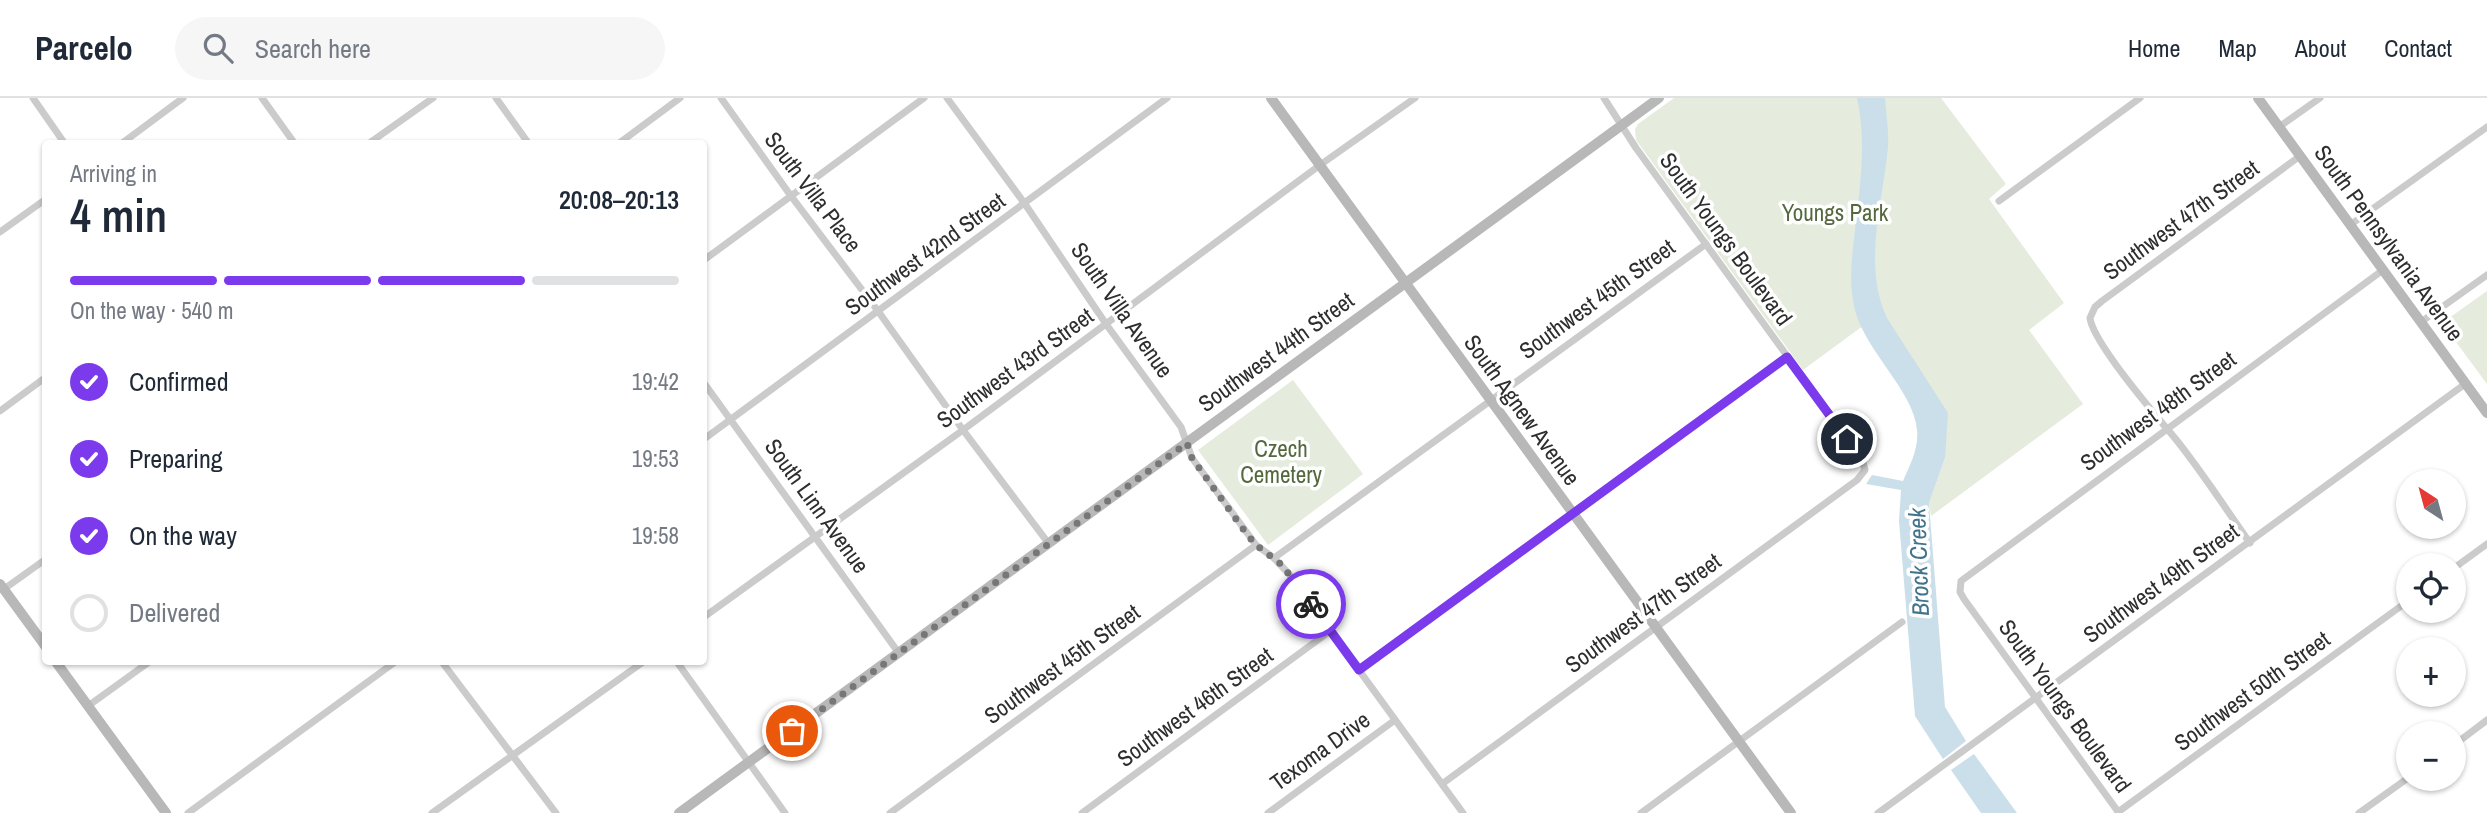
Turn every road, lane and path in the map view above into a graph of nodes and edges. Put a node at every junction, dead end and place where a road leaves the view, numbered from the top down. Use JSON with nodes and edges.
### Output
{"nodes":[{"id":1,"x":33,"y":98,"type":"edge"},
{"id":2,"x":183,"y":98,"type":"edge"},
{"id":3,"x":262,"y":98,"type":"edge"},
{"id":4,"x":433,"y":98,"type":"edge"},
{"id":5,"x":496,"y":98,"type":"edge"},
{"id":6,"x":680,"y":98,"type":"edge"},
{"id":7,"x":721,"y":98,"type":"edge"},
{"id":8,"x":924,"y":98,"type":"edge"},
{"id":9,"x":947,"y":98,"type":"edge"},
{"id":10,"x":1167,"y":98,"type":"edge"},
{"id":11,"x":1271,"y":98,"type":"edge"},
{"id":12,"x":1415,"y":98,"type":"edge"},
{"id":13,"x":1604,"y":98,"type":"edge"},
{"id":14,"x":1659,"y":98,"type":"edge"},
{"id":15,"x":2140,"y":98,"type":"edge"},
{"id":16,"x":2258,"y":98,"type":"edge"},
{"id":17,"x":2319,"y":98,"type":"edge"},
{"id":18,"x":1623,"y":124,"type":"junction"},
{"id":19,"x":2279,"y":127,"type":"junction"},
{"id":20,"x":2487,"y":127,"type":"edge"},
{"id":21,"x":62,"y":140,"type":"edge"},
{"id":22,"x":126,"y":140,"type":"edge"},
{"id":23,"x":292,"y":140,"type":"edge"},
{"id":24,"x":374,"y":140,"type":"edge"},
{"id":25,"x":526,"y":140,"type":"edge"},
{"id":26,"x":623,"y":140,"type":"edge"},
{"id":27,"x":2300,"y":156,"type":"junction"},
{"id":28,"x":1320,"y":165,"type":"junction"},
{"id":29,"x":791,"y":196,"type":"junction"},
{"id":30,"x":1999,"y":201,"type":"dead end"},
{"id":31,"x":42,"y":202,"type":"edge"},
{"id":32,"x":1025,"y":204,"type":"junction"},
{"id":33,"x":2350,"y":225,"type":"junction"},
{"id":34,"x":0,"y":232,"type":"edge"},
{"id":35,"x":1706,"y":244,"type":"junction"},
{"id":36,"x":707,"y":258,"type":"edge"},
{"id":37,"x":2383,"y":270,"type":"junction"},
{"id":38,"x":2487,"y":275,"type":"edge"},
{"id":39,"x":1405,"y":284,"type":"junction"},
{"id":40,"x":878,"y":311,"type":"junction"},
{"id":41,"x":2421,"y":322,"type":"junction"},
{"id":42,"x":1106,"y":324,"type":"junction"},
{"id":43,"x":1787,"y":357,"type":"junction"},
{"id":44,"x":42,"y":380,"type":"edge"},
{"id":45,"x":2465,"y":384,"type":"junction"},
{"id":46,"x":707,"y":387,"type":"edge"},
{"id":47,"x":1490,"y":400,"type":"junction"},
{"id":48,"x":0,"y":411,"type":"edge"},
{"id":49,"x":2487,"y":414,"type":"edge"},
{"id":50,"x":731,"y":420,"type":"junction"},
{"id":51,"x":2167,"y":429,"type":"junction"},
{"id":52,"x":963,"y":430,"type":"junction"},
{"id":53,"x":707,"y":437,"type":"edge"},
{"id":54,"x":1187,"y":443,"type":"junction"},
{"id":55,"x":1865,"y":470,"type":"joint"},
{"id":56,"x":1572,"y":514,"type":"junction"},
{"id":57,"x":816,"y":536,"type":"junction"},
{"id":58,"x":2250,"y":542,"type":"junction"},
{"id":59,"x":1049,"y":544,"type":"junction"},
{"id":60,"x":2487,"y":544,"type":"edge"},
{"id":61,"x":1256,"y":545,"type":"junction"},
{"id":62,"x":1274,"y":558,"type":"junction"},
{"id":63,"x":2466,"y":559,"type":"edge"},
{"id":64,"x":42,"y":562,"type":"edge"},
{"id":65,"x":1959,"y":586,"type":"joint"},
{"id":66,"x":2,"y":587,"type":"edge"},
{"id":67,"x":2396,"y":610,"type":"edge"},
{"id":68,"x":707,"y":615,"type":"edge"},
{"id":69,"x":1902,"y":622,"type":"dead end"},
{"id":70,"x":1656,"y":627,"type":"junction"},
{"id":71,"x":1330,"y":631,"type":"junction"},
{"id":72,"x":42,"y":642,"type":"edge"},
{"id":73,"x":898,"y":652,"type":"junction"},
{"id":74,"x":58,"y":665,"type":"edge"},
{"id":75,"x":145,"y":665,"type":"edge"},
{"id":76,"x":391,"y":665,"type":"edge"},
{"id":77,"x":444,"y":665,"type":"edge"},
{"id":78,"x":639,"y":665,"type":"edge"},
{"id":79,"x":679,"y":665,"type":"edge"},
{"id":80,"x":1359,"y":670,"type":"junction"},
{"id":81,"x":2035,"y":699,"type":"junction"},
{"id":82,"x":88,"y":706,"type":"junction"},
{"id":83,"x":1395,"y":720,"type":"junction"},
{"id":84,"x":2487,"y":720,"type":"edge"},
{"id":85,"x":2466,"y":736,"type":"edge"},
{"id":86,"x":1739,"y":741,"type":"junction"},
{"id":87,"x":512,"y":755,"type":"junction"},
{"id":88,"x":749,"y":762,"type":"junction"},
{"id":89,"x":1442,"y":784,"type":"junction"},
{"id":90,"x":2396,"y":787,"type":"edge"},
{"id":91,"x":1459,"y":812,"type":"edge"},
{"id":92,"x":2118,"y":812,"type":"edge"},
{"id":93,"x":166,"y":813,"type":"edge"},
{"id":94,"x":188,"y":813,"type":"edge"},
{"id":95,"x":432,"y":813,"type":"edge"},
{"id":96,"x":556,"y":813,"type":"edge"},
{"id":97,"x":679,"y":813,"type":"edge"},
{"id":98,"x":785,"y":813,"type":"edge"},
{"id":99,"x":890,"y":813,"type":"edge"},
{"id":100,"x":1082,"y":813,"type":"edge"},
{"id":101,"x":1268,"y":813,"type":"edge"},
{"id":102,"x":1641,"y":813,"type":"edge"},
{"id":103,"x":1791,"y":813,"type":"edge"},
{"id":104,"x":1878,"y":813,"type":"edge"},
{"id":105,"x":2360,"y":813,"type":"edge"}],
"edges":[{"from":1,"to":21,"type":"street"},
{"from":2,"to":22,"type":"street"},
{"from":3,"to":23,"type":"street"},
{"from":4,"to":24,"type":"street"},
{"from":5,"to":25,"type":"street"},
{"from":6,"to":26,"type":"street"},
{"from":7,"to":29,"type":"street","name":"South Villa Place"},
{"from":8,"to":29,"type":"street"},
{"from":9,"to":32,"type":"street","name":"South Villa Avenue"},
{"from":10,"to":32,"type":"street","name":"Southwest 42nd Street"},
{"from":11,"to":28,"type":"main road","name":"South Agnew Avenue"},
{"from":12,"to":28,"type":"street","name":"Southwest 43rd Street"},
{"from":13,"to":18,"type":"street","name":"South Youngs Boulevard"},
{"from":14,"to":18,"type":"main road","name":"Southwest 44th Street"},
{"from":15,"to":30,"type":"street"},
{"from":16,"to":19,"type":"main road","name":"South Pennsylvania Avenue"},
{"from":17,"to":19,"type":"street"},
{"from":18,"to":35,"type":"street","name":"South Youngs Boulevard"},
{"from":18,"to":39,"type":"main road","name":"Southwest 44th Street"},
{"from":19,"to":27,"type":"main road","name":"South Pennsylvania Avenue"},
{"from":20,"to":33,"type":"street"},
{"from":27,"to":33,"type":"main road","name":"South Pennsylvania Avenue"},
{"from":27,"to":51,"type":"street","name":"Southwest 47th Street"},
{"from":28,"to":39,"type":"main road","name":"South Agnew Avenue"},
{"from":28,"to":42,"type":"street","name":"Southwest 43rd Street"},
{"from":29,"to":36,"type":"street"},
{"from":29,"to":40,"type":"street","name":"South Villa Place"},
{"from":31,"to":34,"type":"street"},
{"from":32,"to":40,"type":"street","name":"Southwest 42nd Street"},
{"from":32,"to":42,"type":"street","name":"South Villa Avenue"},
{"from":33,"to":37,"type":"main road","name":"South Pennsylvania Avenue"},
{"from":35,"to":43,"type":"street","name":"South Youngs Boulevard"},
{"from":35,"to":47,"type":"street","name":"Southwest 45th Street"},
{"from":37,"to":41,"type":"main road","name":"South Pennsylvania Avenue"},
{"from":37,"to":51,"type":"street","name":"Southwest 48th Street"},
{"from":38,"to":41,"type":"street"},
{"from":39,"to":47,"type":"main road","name":"South Agnew Avenue"},
{"from":39,"to":54,"type":"main road","name":"Southwest 44th Street"},
{"from":40,"to":50,"type":"street","name":"Southwest 42nd Street"},
{"from":40,"to":52,"type":"street","name":"South Villa Place"},
{"from":41,"to":45,"type":"main road","name":"South Pennsylvania Avenue"},
{"from":42,"to":52,"type":"street","name":"Southwest 43rd Street"},
{"from":42,"to":54,"type":"street","name":"South Villa Avenue"},
{"from":43,"to":55,"type":"street","name":"South Youngs Boulevard"},
{"from":43,"to":56,"type":"street"},
{"from":44,"to":48,"type":"street"},
{"from":45,"to":49,"type":"main road","name":"South Pennsylvania Avenue"},
{"from":45,"to":58,"type":"street","name":"Southwest 49th Street"},
{"from":46,"to":50,"type":"street","name":"South Linn Avenue"},
{"from":47,"to":56,"type":"main road","name":"South Agnew Avenue"},
{"from":47,"to":62,"type":"street","name":"Southwest 45th Street"},
{"from":50,"to":53,"type":"street","name":"Southwest 42nd Street"},
{"from":50,"to":57,"type":"street","name":"South Linn Avenue"},
{"from":51,"to":58,"type":"street"},
{"from":51,"to":65,"type":"street","name":"Southwest 48th Street"},
{"from":52,"to":57,"type":"street","name":"Southwest 43rd Street"},
{"from":52,"to":59,"type":"street","name":"South Villa Place"},
{"from":54,"to":59,"type":"main road","name":"Southwest 44th Street"},
{"from":54,"to":61,"type":"street","name":"South Villa Avenue"},
{"from":55,"to":70,"type":"street","name":"Southwest 47th Street"},
{"from":56,"to":70,"type":"main road","name":"South Agnew Avenue"},
{"from":56,"to":80,"type":"street"},
{"from":57,"to":68,"type":"street","name":"Southwest 43rd Street"},
{"from":57,"to":73,"type":"street","name":"South Linn Avenue"},
{"from":58,"to":81,"type":"street","name":"Southwest 49th Street"},
{"from":59,"to":73,"type":"main road","name":"Southwest 44th Street"},
{"from":60,"to":63,"type":"street"},
{"from":61,"to":62,"type":"street","name":"South Villa Avenue"},
{"from":61,"to":99,"type":"street","name":"Southwest 45th Street"},
{"from":62,"to":71,"type":"street","name":"South Villa Avenue"},
{"from":64,"to":66,"type":"street"},
{"from":65,"to":81,"type":"street","name":"South Youngs Boulevard"},
{"from":66,"to":72,"type":"main road"},
{"from":67,"to":92,"type":"street","name":"Southwest 50th Street"},
{"from":69,"to":86,"type":"street"},
{"from":70,"to":86,"type":"main road","name":"South Agnew Avenue"},
{"from":70,"to":89,"type":"street","name":"Southwest 47th Street"},
{"from":71,"to":80,"type":"street","name":"South Villa Avenue"},
{"from":71,"to":100,"type":"street","name":"Southwest 46th Street"},
{"from":73,"to":88,"type":"main road","name":"Southwest 44th Street"},
{"from":74,"to":82,"type":"main road"},
{"from":75,"to":82,"type":"street"},
{"from":76,"to":94,"type":"street"},
{"from":77,"to":87,"type":"street"},
{"from":78,"to":87,"type":"street"},
{"from":79,"to":88,"type":"street"},
{"from":80,"to":83,"type":"street","name":"South Villa Avenue"},
{"from":81,"to":92,"type":"street","name":"South Youngs Boulevard"},
{"from":81,"to":104,"type":"street","name":"Southwest 49th Street"},
{"from":82,"to":93,"type":"main road"},
{"from":83,"to":89,"type":"street","name":"South Villa Avenue"},
{"from":83,"to":101,"type":"street","name":"Texoma Drive"},
{"from":84,"to":85,"type":"street"},
{"from":86,"to":102,"type":"street"},
{"from":86,"to":103,"type":"main road","name":"South Agnew Avenue"},
{"from":87,"to":95,"type":"street"},
{"from":87,"to":96,"type":"street"},
{"from":88,"to":97,"type":"main road","name":"Southwest 44th Street"},
{"from":88,"to":98,"type":"street"},
{"from":89,"to":91,"type":"street","name":"South Villa Avenue"},
{"from":90,"to":105,"type":"street"}]}
